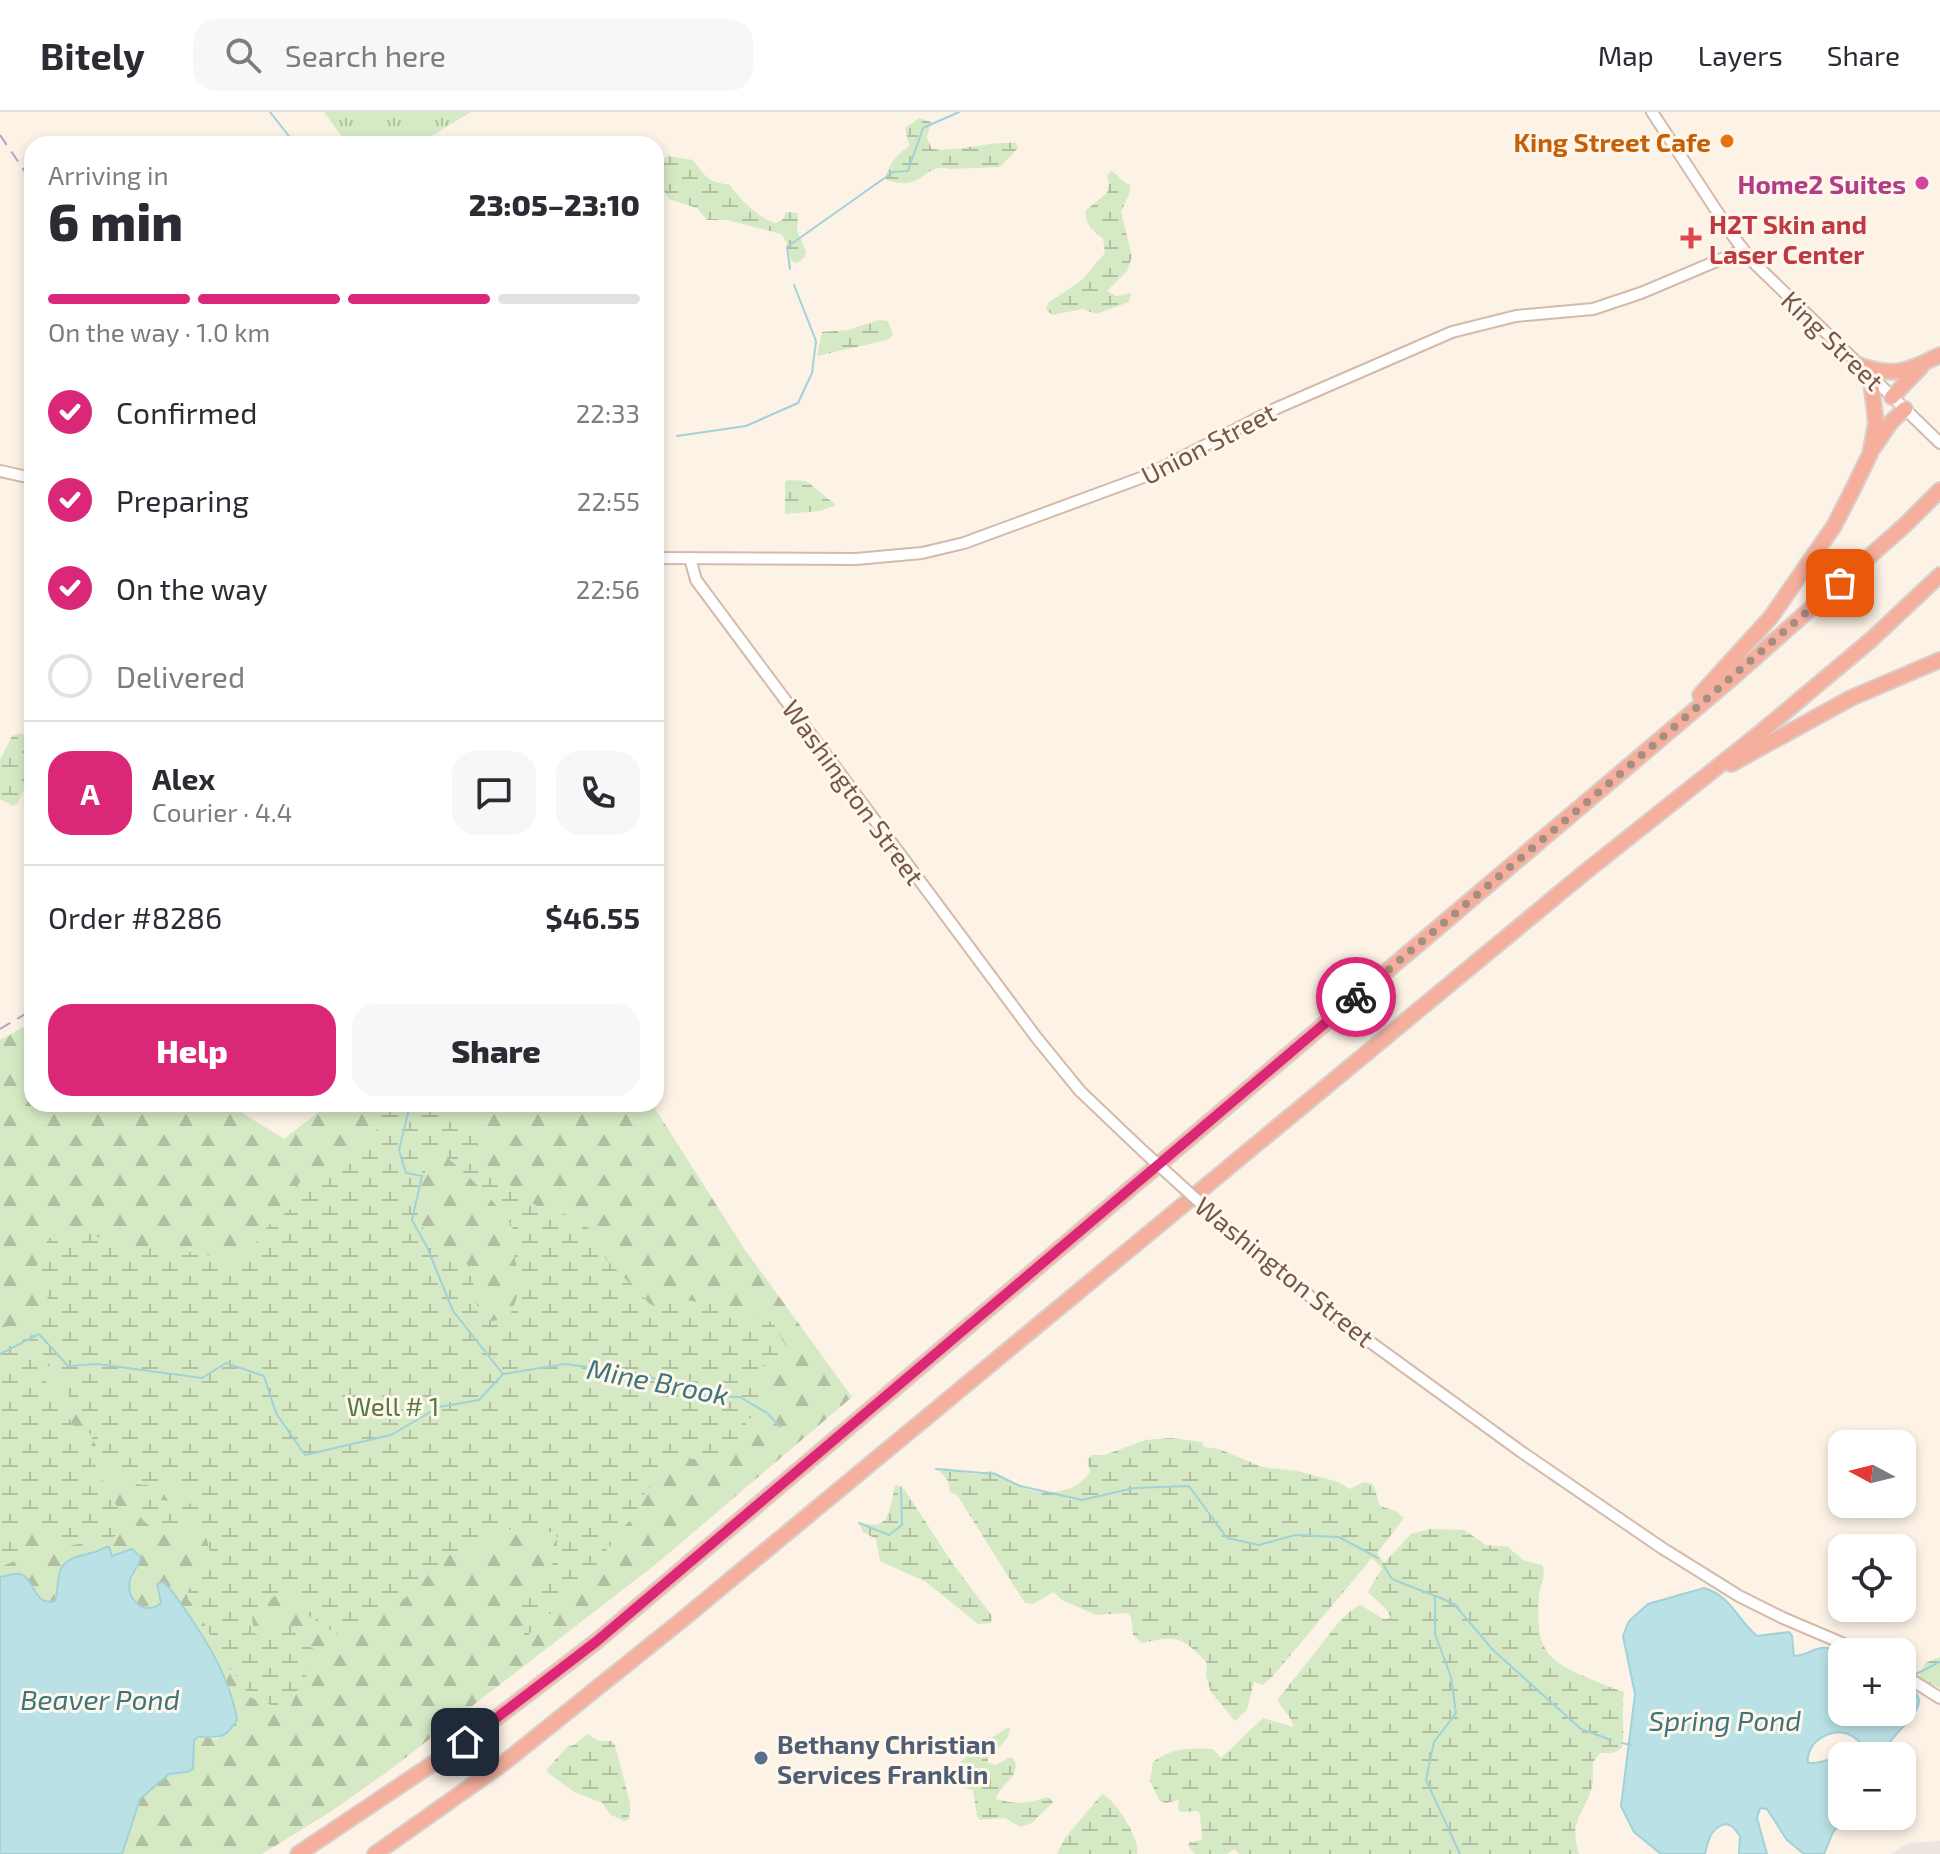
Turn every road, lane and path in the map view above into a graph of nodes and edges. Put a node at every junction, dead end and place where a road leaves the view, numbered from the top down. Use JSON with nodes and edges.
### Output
{"nodes":[{"id":1,"x":1652,"y":112,"type":"edge"},
{"id":2,"x":1743,"y":250,"type":"junction"},
{"id":3,"x":1934,"y":358,"type":"edge"},
{"id":4,"x":1856,"y":364,"type":"junction"},
{"id":5,"x":1892,"y":397,"type":"junction"},
{"id":6,"x":1905,"y":409,"type":"junction"},
{"id":7,"x":1940,"y":443,"type":"edge"},
{"id":8,"x":1870,"y":454,"type":"junction"},
{"id":9,"x":0,"y":471,"type":"edge"},
{"id":10,"x":24,"y":476,"type":"edge"},
{"id":11,"x":1939,"y":491,"type":"edge"},
{"id":12,"x":664,"y":558,"type":"edge"},
{"id":13,"x":690,"y":558,"type":"junction"},
{"id":14,"x":1940,"y":575,"type":"edge"},
{"id":15,"x":1940,"y":660,"type":"edge"},
{"id":16,"x":1662,"y":737,"type":"junction"},
{"id":17,"x":1699,"y":781,"type":"junction"},
{"id":18,"x":1830,"y":1638,"type":"edge"},
{"id":19,"x":1916,"y":1683,"type":"edge"},
{"id":20,"x":1940,"y":1698,"type":"edge"},
{"id":21,"x":298,"y":1854,"type":"edge"},
{"id":22,"x":375,"y":1854,"type":"edge"}],
"edges":[{"from":1,"to":2,"type":"main road","name":"King Street"},
{"from":2,"to":4,"type":"main road","name":"King Street"},
{"from":2,"to":13,"type":"main road","name":"Union Street"},
{"from":3,"to":4,"type":"highway"},
{"from":3,"to":5,"type":"highway"},
{"from":4,"to":5,"type":"main road","name":"King Street"},
{"from":4,"to":8,"type":"highway"},
{"from":5,"to":6,"type":"main road","name":"King Street"},
{"from":6,"to":7,"type":"main road","name":"King Street"},
{"from":6,"to":8,"type":"highway"},
{"from":8,"to":16,"type":"highway"},
{"from":9,"to":10,"type":"main road"},
{"from":11,"to":16,"type":"highway"},
{"from":12,"to":13,"type":"main road","name":"Union Street"},
{"from":13,"to":18,"type":"main road","name":"Washington Street","bridge":true},
{"from":14,"to":17,"type":"highway"},
{"from":15,"to":17,"type":"highway"},
{"from":16,"to":21,"type":"highway"},
{"from":17,"to":22,"type":"highway"},
{"from":19,"to":20,"type":"main road"}]}
